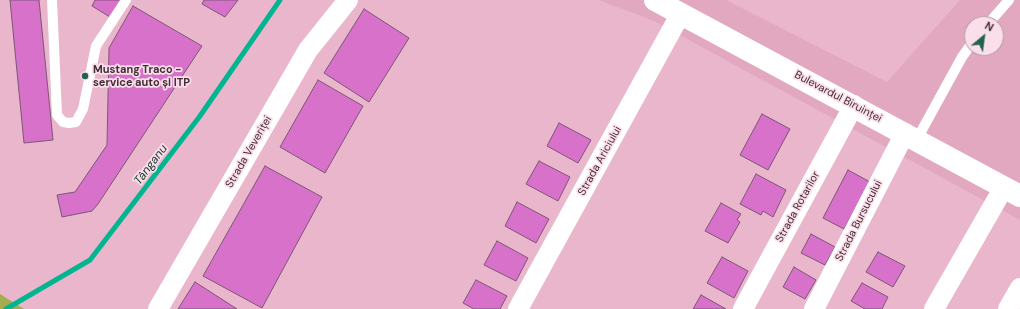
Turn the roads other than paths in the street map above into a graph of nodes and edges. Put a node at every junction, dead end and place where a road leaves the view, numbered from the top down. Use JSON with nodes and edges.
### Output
{"nodes":[{"id":1,"x":52,"y":0,"type":"edge"},
{"id":2,"x":126,"y":0,"type":"edge"},
{"id":3,"x":348,"y":0,"type":"edge"},
{"id":4,"x":655,"y":0,"type":"edge"},
{"id":5,"x":1009,"y":0,"type":"edge"},
{"id":6,"x":681,"y":13,"type":"junction"},
{"id":7,"x":995,"y":16,"type":"edge"},
{"id":8,"x":964,"y":54,"type":"edge"},
{"id":9,"x":854,"y":105,"type":"junction"},
{"id":10,"x":911,"y":136,"type":"junction"},
{"id":11,"x":1012,"y":192,"type":"edge"},
{"id":12,"x":1020,"y":288,"type":"edge"},
{"id":13,"x":158,"y":309,"type":"edge"},
{"id":14,"x":518,"y":309,"type":"edge"},
{"id":15,"x":743,"y":309,"type":"edge"},
{"id":16,"x":814,"y":309,"type":"edge"},
{"id":17,"x":934,"y":309,"type":"edge"},
{"id":18,"x":1008,"y":309,"type":"edge"}],
"edges":[{"from":1,"to":2,"type":"lane"},
{"from":3,"to":13,"type":"street","name":"Strada Veveriței"},
{"from":4,"to":6,"type":"main road","name":"Bulevardul Biruinței"},
{"from":5,"to":7,"type":"lane"},
{"from":6,"to":9,"type":"main road","name":"Bulevardul Biruinței"},
{"from":6,"to":14,"type":"street","name":"Strada Ariciului"},
{"from":8,"to":10,"type":"lane"},
{"from":9,"to":10,"type":"main road","name":"Bulevardul Biruinței"},
{"from":9,"to":15,"type":"street","name":"Strada Rotarilor"},
{"from":10,"to":11,"type":"main road","name":"Bulevardul Biruinței"},
{"from":10,"to":16,"type":"street","name":"Strada Bursucului"},
{"from":11,"to":17,"type":"street"},
{"from":12,"to":18,"type":"street"}]}
